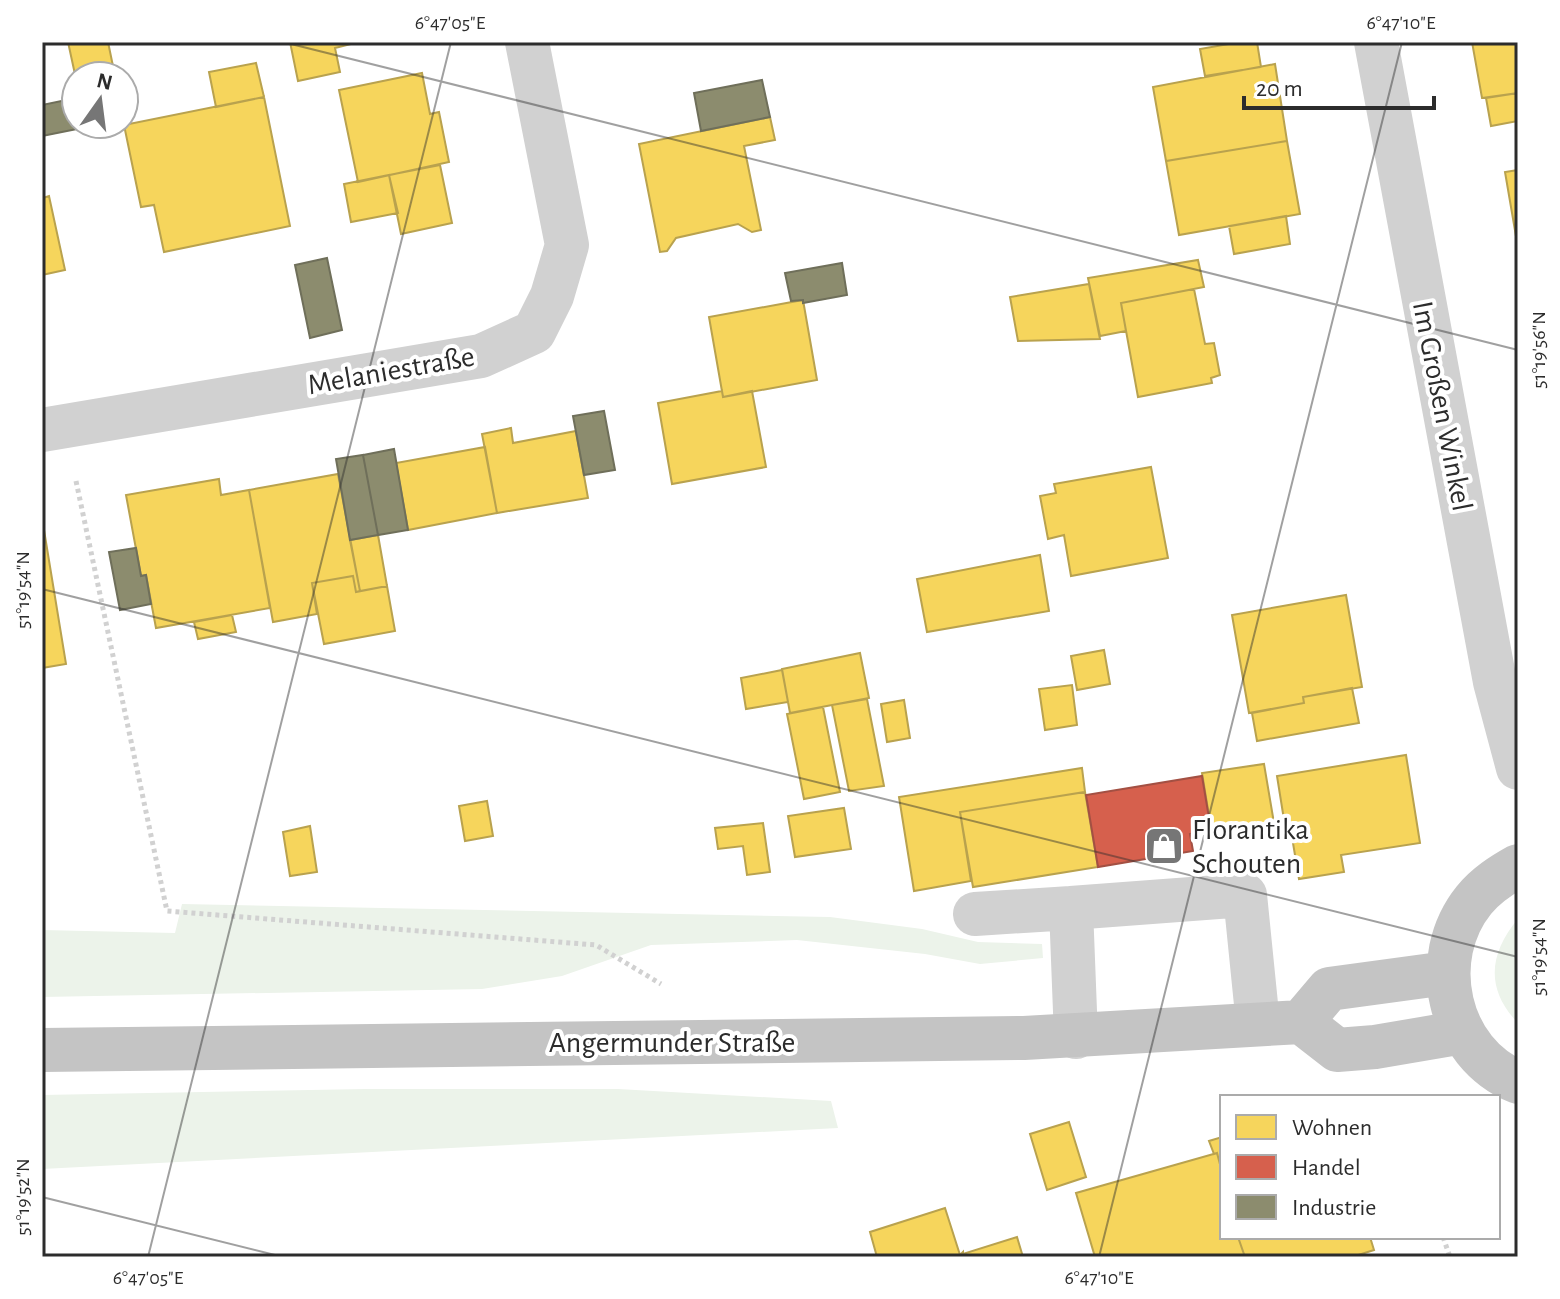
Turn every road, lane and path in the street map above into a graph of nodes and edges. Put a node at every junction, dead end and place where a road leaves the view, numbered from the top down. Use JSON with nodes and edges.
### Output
{"nodes":[{"id":1,"x":527,"y":42,"type":"edge"},
{"id":2,"x":1376,"y":42,"type":"edge"},
{"id":3,"x":53,"y":428,"type":"edge"},
{"id":4,"x":1518,"y":768,"type":"edge"},
{"id":5,"x":1518,"y":866,"type":"edge"},
{"id":6,"x":1071,"y":908,"type":"junction"},
{"id":7,"x":975,"y":914,"type":"dead end"},
{"id":8,"x":1447,"y":973,"type":"junction"},
{"id":9,"x":1280,"y":1023,"type":"junction"},
{"id":10,"x":1463,"y":1032,"type":"junction"},
{"id":11,"x":1076,"y":1037,"type":"junction"},
{"id":12,"x":667,"y":1042,"type":"junction"},
{"id":13,"x":42,"y":1050,"type":"edge"},
{"id":14,"x":1518,"y":1082,"type":"edge"}],
"edges":[{"from":1,"to":3,"type":"street","name":"Melaniestraße"},
{"from":2,"to":4,"type":"street","name":"Im Großen Winkel"},
{"from":3,"to":12,"type":"path"},
{"from":5,"to":8,"type":"main road"},
{"from":6,"to":7,"type":"street"},
{"from":6,"to":9,"type":"street"},
{"from":6,"to":11,"type":"street"},
{"from":8,"to":9,"type":"main road"},
{"from":8,"to":10,"type":"main road"},
{"from":9,"to":10,"type":"main road"},
{"from":9,"to":11,"type":"main road","name":"Angermunder Straße"},
{"from":10,"to":14,"type":"main road"},
{"from":11,"to":12,"type":"main road","name":"Angermunder Straße"},
{"from":12,"to":13,"type":"main road","name":"Angermunder Straße"}]}
